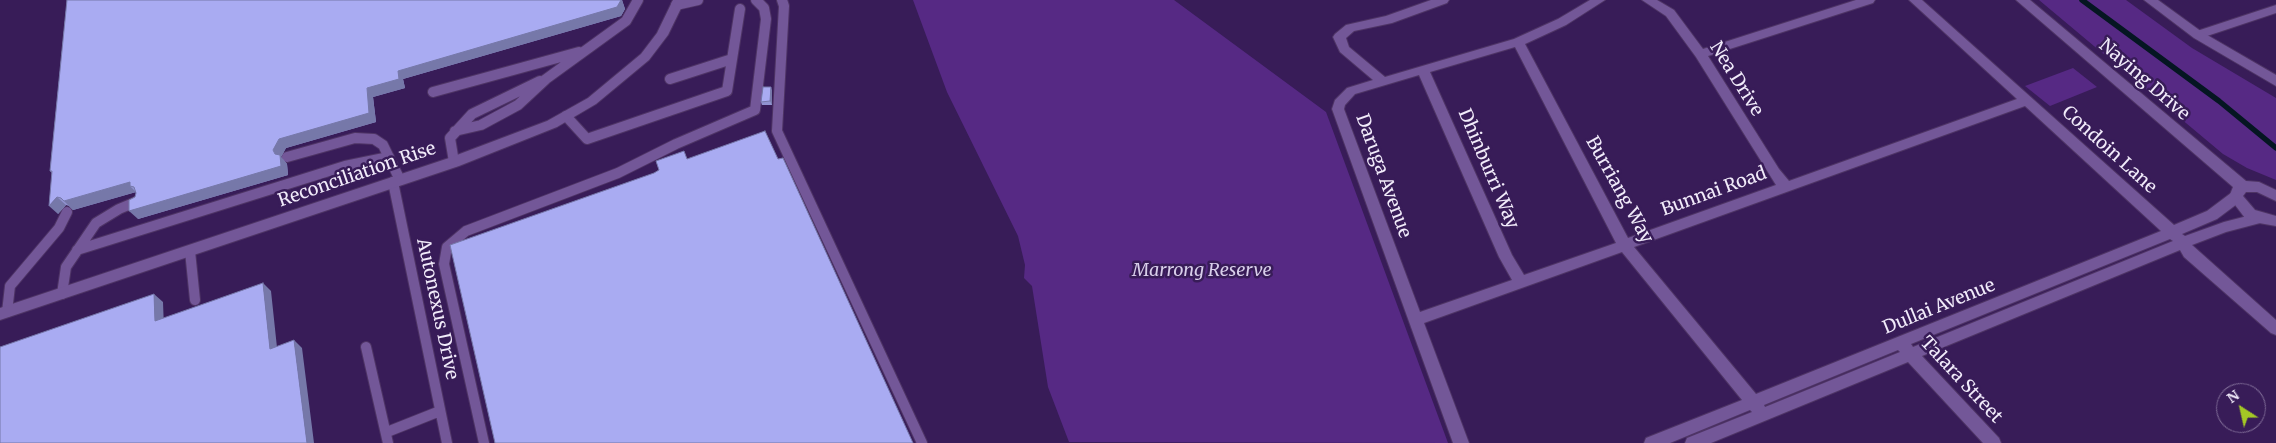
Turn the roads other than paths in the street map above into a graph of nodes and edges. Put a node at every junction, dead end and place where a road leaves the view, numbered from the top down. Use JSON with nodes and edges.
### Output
{"nodes":[{"id":1,"x":638,"y":0,"type":"edge"},
{"id":2,"x":698,"y":0,"type":"edge"},
{"id":3,"x":756,"y":0,"type":"edge"},
{"id":4,"x":782,"y":0,"type":"edge"},
{"id":5,"x":1444,"y":0,"type":"edge"},
{"id":6,"x":1599,"y":0,"type":"edge"},
{"id":7,"x":1648,"y":0,"type":"edge"},
{"id":8,"x":1869,"y":0,"type":"edge"},
{"id":9,"x":1916,"y":0,"type":"edge"},
{"id":10,"x":2022,"y":0,"type":"edge"},
{"id":11,"x":2150,"y":0,"type":"edge"},
{"id":12,"x":677,"y":3,"type":"edge"},
{"id":13,"x":740,"y":9,"type":"dead end"},
{"id":14,"x":2274,"y":11,"type":"edge"},
{"id":15,"x":2198,"y":35,"type":"junction"},
{"id":16,"x":1518,"y":42,"type":"junction"},
{"id":17,"x":584,"y":51,"type":"junction"},
{"id":18,"x":1700,"y":54,"type":"junction"},
{"id":19,"x":732,"y":59,"type":"junction"},
{"id":20,"x":1423,"y":70,"type":"junction"},
{"id":21,"x":670,"y":80,"type":"dead end"},
{"id":22,"x":2276,"y":81,"type":"edge"},
{"id":23,"x":1383,"y":82,"type":"junction"},
{"id":24,"x":433,"y":92,"type":"dead end"},
{"id":25,"x":2026,"y":101,"type":"junction"},
{"id":26,"x":566,"y":116,"type":"junction"},
{"id":27,"x":287,"y":157,"type":"dead end"},
{"id":28,"x":389,"y":158,"type":"junction"},
{"id":29,"x":454,"y":162,"type":"junction"},
{"id":30,"x":396,"y":181,"type":"junction"},
{"id":31,"x":1785,"y":186,"type":"junction"},
{"id":32,"x":2240,"y":192,"type":"junction"},
{"id":33,"x":2276,"y":196,"type":"edge"},
{"id":34,"x":138,"y":200,"type":"edge"},
{"id":35,"x":67,"y":212,"type":"edge"},
{"id":36,"x":2259,"y":218,"type":"junction"},
{"id":37,"x":2276,"y":221,"type":"edge"},
{"id":38,"x":2172,"y":232,"type":"junction"},
{"id":39,"x":2183,"y":243,"type":"junction"},
{"id":40,"x":1624,"y":245,"type":"junction"},
{"id":41,"x":77,"y":250,"type":"junction"},
{"id":42,"x":190,"y":251,"type":"junction"},
{"id":43,"x":1521,"y":282,"type":"junction"},
{"id":44,"x":62,"y":294,"type":"junction"},
{"id":45,"x":195,"y":300,"type":"dead end"},
{"id":46,"x":3,"y":313,"type":"edge"},
{"id":47,"x":1416,"y":320,"type":"junction"},
{"id":48,"x":2276,"y":329,"type":"edge"},
{"id":49,"x":366,"y":347,"type":"dead end"},
{"id":50,"x":1906,"y":348,"type":"junction"},
{"id":51,"x":1757,"y":408,"type":"junction"},
{"id":52,"x":440,"y":411,"type":"junction"},
{"id":53,"x":387,"y":437,"type":"edge"},
{"id":54,"x":447,"y":443,"type":"edge"},
{"id":55,"x":484,"y":443,"type":"edge"},
{"id":56,"x":922,"y":443,"type":"edge"},
{"id":57,"x":1461,"y":443,"type":"edge"},
{"id":58,"x":1652,"y":443,"type":"edge"},
{"id":59,"x":1693,"y":443,"type":"edge"},
{"id":60,"x":1993,"y":443,"type":"edge"}],
"edges":[{"from":1,"to":17,"type":"lane"},
{"from":2,"to":12,"type":"lane"},
{"from":3,"to":55,"type":"lane"},
{"from":4,"to":56,"type":"lane"},
{"from":5,"to":23,"type":"street"},
{"from":6,"to":16,"type":"street","name":"Daruga Avenue"},
{"from":7,"to":18,"type":"street","name":"Nea Drive"},
{"from":8,"to":18,"type":"street"},
{"from":9,"to":25,"type":"street","name":"Condoin Lane"},
{"from":10,"to":32,"type":"street","name":"Naying Drive"},
{"from":11,"to":15,"type":"street"},
{"from":12,"to":26,"type":"street","name":"Reconciliation Rise"},
{"from":13,"to":19,"type":"lane"},
{"from":14,"to":15,"type":"street"},
{"from":15,"to":22,"type":"street"},
{"from":16,"to":20,"type":"street","name":"Daruga Avenue"},
{"from":16,"to":40,"type":"street","name":"Burriang Way"},
{"from":17,"to":24,"type":"lane"},
{"from":17,"to":29,"type":"lane"},
{"from":18,"to":31,"type":"street","name":"Nea Drive"},
{"from":19,"to":21,"type":"lane"},
{"from":19,"to":26,"type":"lane"},
{"from":20,"to":23,"type":"street","name":"Daruga Avenue"},
{"from":20,"to":43,"type":"street","name":"Dhinburri Way"},
{"from":23,"to":47,"type":"street","name":"Daruga Avenue"},
{"from":25,"to":31,"type":"street","name":"Bunnai Road"},
{"from":25,"to":38,"type":"street","name":"Condoin Lane"},
{"from":26,"to":29,"type":"street","name":"Reconciliation Rise"},
{"from":27,"to":28,"type":"lane","name":"Autonexus Drive"},
{"from":28,"to":30,"type":"lane","name":"Autonexus Drive"},
{"from":28,"to":41,"type":"lane"},
{"from":29,"to":30,"type":"street","name":"Reconciliation Rise"},
{"from":30,"to":42,"type":"street","name":"Reconciliation Rise"},
{"from":30,"to":52,"type":"lane","name":"Autonexus Drive"},
{"from":31,"to":40,"type":"street","name":"Bunnai Road"},
{"from":32,"to":33,"type":"street"},
{"from":32,"to":36,"type":"street","name":"Naying Drive"},
{"from":32,"to":38,"type":"street","name":"Dullai Avenue"},
{"from":34,"to":41,"type":"lane"},
{"from":35,"to":46,"type":"lane"},
{"from":36,"to":37,"type":"street"},
{"from":36,"to":39,"type":"street","name":"Dullai Avenue"},
{"from":38,"to":39,"type":"street","name":"Condoin Lane"},
{"from":38,"to":50,"type":"street","name":"Dullai Avenue"},
{"from":39,"to":48,"type":"street","name":"Condoin Lane"},
{"from":39,"to":50,"type":"street","name":"Dullai Avenue"},
{"from":40,"to":43,"type":"street","name":"Bunnai Road"},
{"from":40,"to":51,"type":"street","name":"Burriang Way"},
{"from":41,"to":44,"type":"lane"},
{"from":42,"to":44,"type":"street","name":"Reconciliation Rise"},
{"from":42,"to":45,"type":"lane"},
{"from":43,"to":47,"type":"street","name":"Bunnai Road"},
{"from":44,"to":46,"type":"street","name":"Reconciliation Rise"},
{"from":47,"to":57,"type":"street","name":"Daruga Avenue"},
{"from":49,"to":53,"type":"lane"},
{"from":50,"to":51,"type":"street","name":"Dullai Avenue"},
{"from":50,"to":60,"type":"street","name":"Talara Street"},
{"from":51,"to":58,"type":"street","name":"Dullai Avenue"},
{"from":51,"to":59,"type":"street","name":"Dullai Avenue"},
{"from":52,"to":53,"type":"lane"},
{"from":52,"to":54,"type":"lane","name":"Autonexus Drive"}]}
